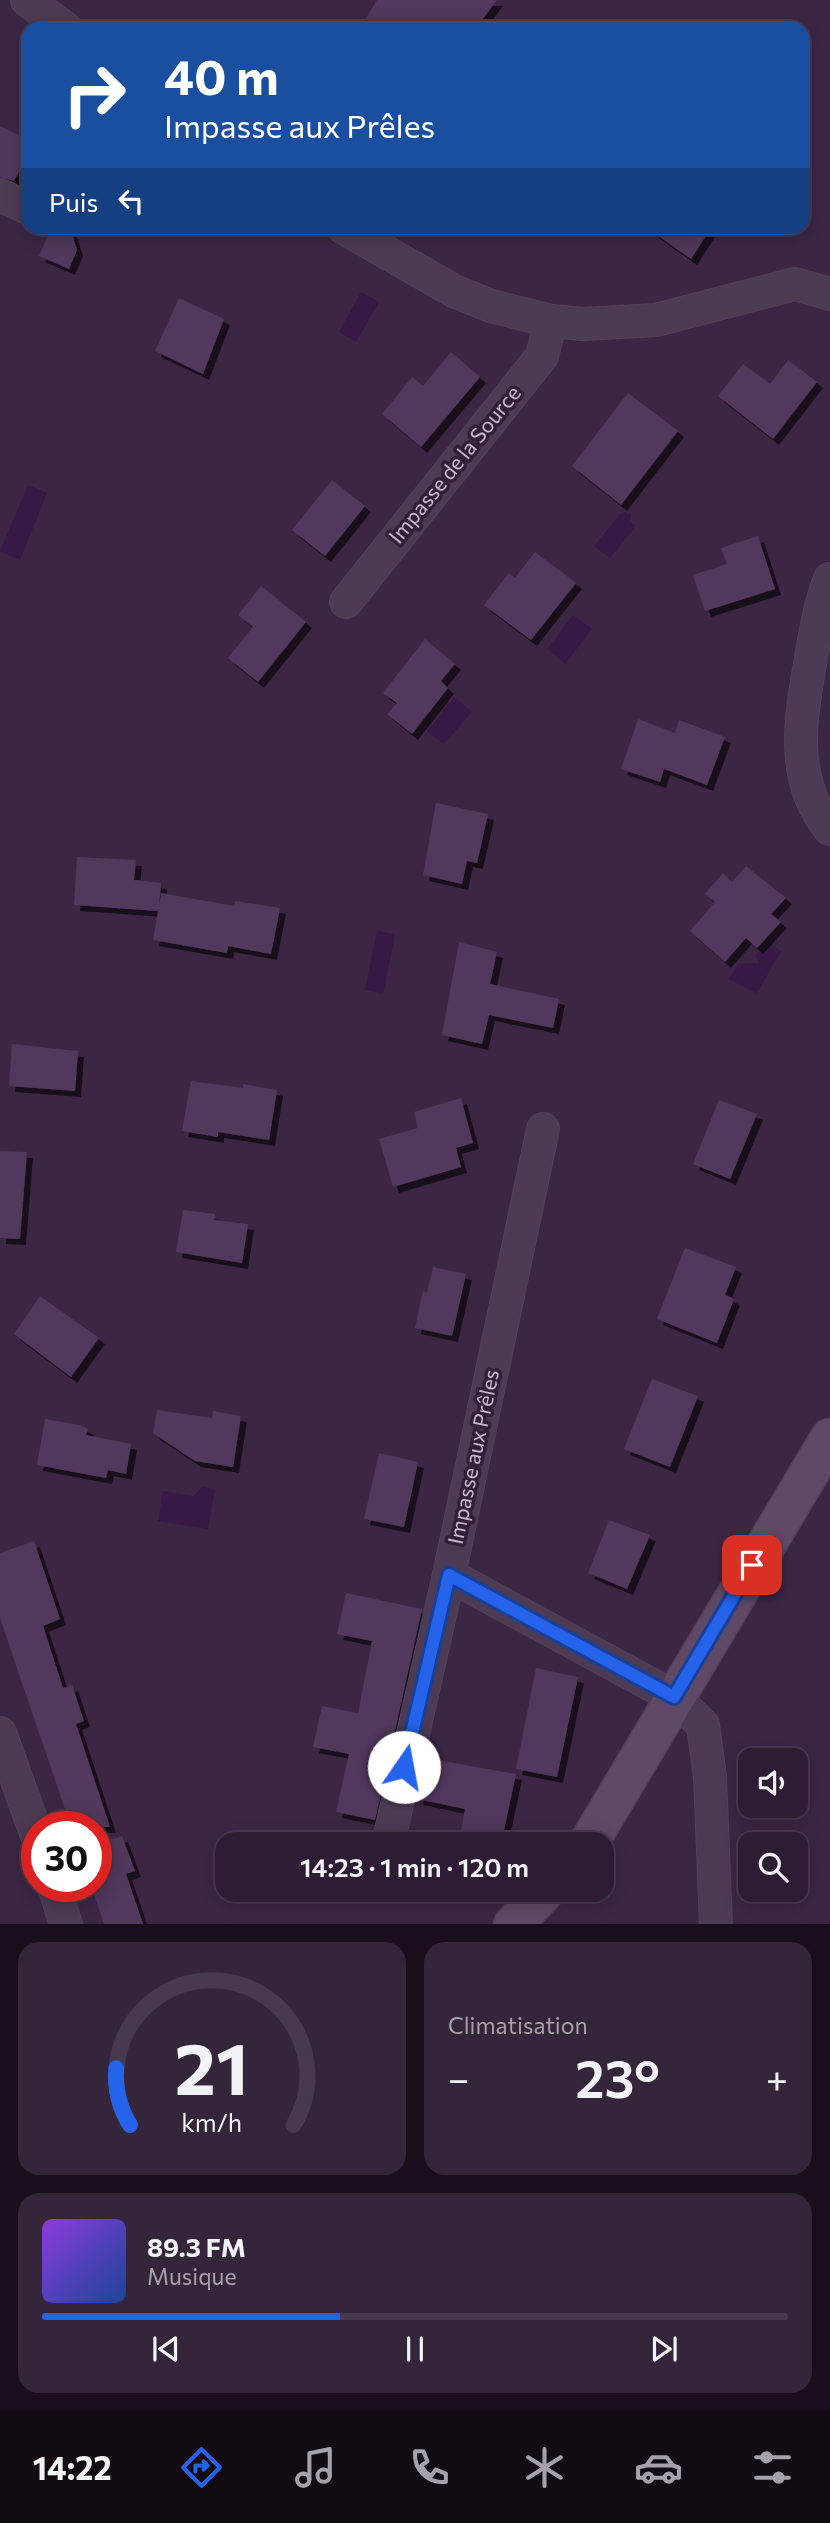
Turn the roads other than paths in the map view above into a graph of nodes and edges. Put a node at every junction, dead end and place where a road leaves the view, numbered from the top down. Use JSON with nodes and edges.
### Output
{"nodes":[{"id":1,"x":27,"y":0,"type":"edge"},
{"id":2,"x":56,"y":21,"type":"edge"},
{"id":3,"x":0,"y":195,"type":"edge"},
{"id":4,"x":21,"y":205,"type":"edge"},
{"id":5,"x":356,"y":235,"type":"edge"},
{"id":6,"x":830,"y":294,"type":"edge"},
{"id":7,"x":551,"y":321,"type":"junction"},
{"id":8,"x":830,"y":579,"type":"edge"},
{"id":9,"x":346,"y":602,"type":"dead end"},
{"id":10,"x":830,"y":829,"type":"edge"},
{"id":11,"x":542,"y":1129,"type":"dead end"},
{"id":12,"x":830,"y":1438,"type":"edge"},
{"id":13,"x":449,"y":1575,"type":"junction"},
{"id":14,"x":674,"y":1697,"type":"junction"},
{"id":15,"x":0,"y":1734,"type":"edge"},
{"id":16,"x":28,"y":1811,"type":"edge"},
{"id":17,"x":391,"y":1832,"type":"edge"},
{"id":18,"x":595,"y":1832,"type":"edge"},
{"id":19,"x":59,"y":1902,"type":"edge"},
{"id":20,"x":534,"y":1902,"type":"edge"},
{"id":21,"x":66,"y":1924,"type":"edge"},
{"id":22,"x":513,"y":1924,"type":"edge"},
{"id":23,"x":716,"y":1924,"type":"edge"}],
"edges":[{"from":1,"to":2,"type":"street"},
{"from":3,"to":4,"type":"street"},
{"from":5,"to":7,"type":"street"},
{"from":6,"to":7,"type":"street"},
{"from":7,"to":9,"type":"street","name":"Impasse de la Source"},
{"from":8,"to":10,"type":"street"},
{"from":11,"to":13,"type":"street","name":"Impasse aux Prêles"},
{"from":12,"to":14,"type":"main road"},
{"from":13,"to":14,"type":"street","name":"Impasse aux Prêles"},
{"from":13,"to":17,"type":"street"},
{"from":14,"to":18,"type":"main road"},
{"from":14,"to":23,"type":"street","name":"Impasse aux Prêles"},
{"from":15,"to":16,"type":"street"},
{"from":19,"to":21,"type":"street"},
{"from":20,"to":22,"type":"main road"}]}
